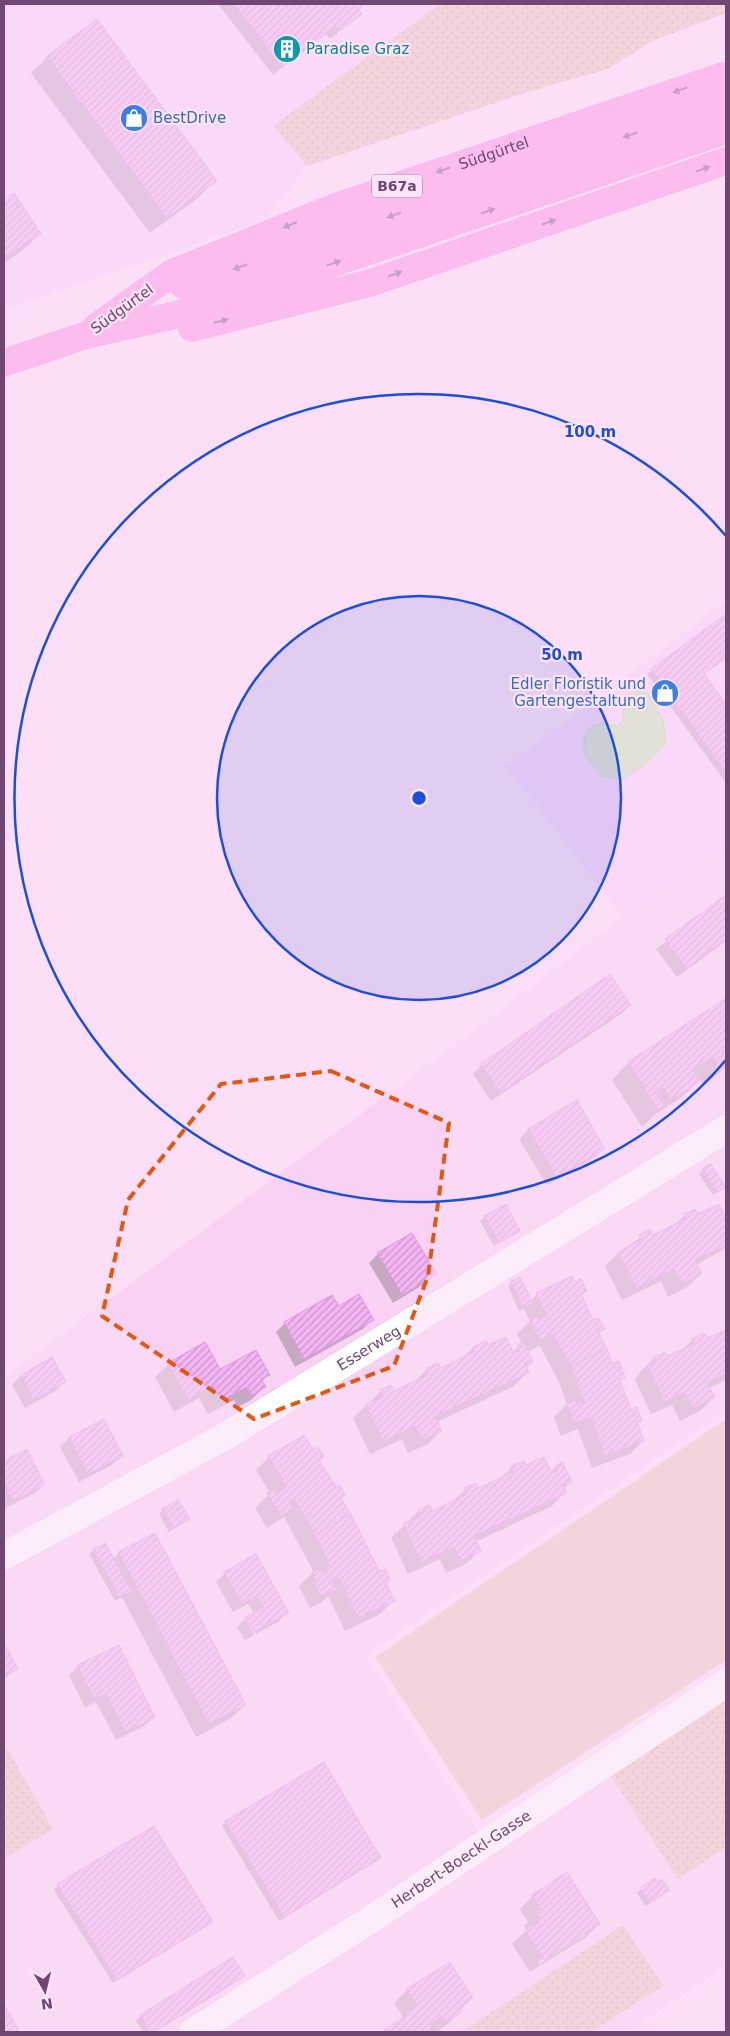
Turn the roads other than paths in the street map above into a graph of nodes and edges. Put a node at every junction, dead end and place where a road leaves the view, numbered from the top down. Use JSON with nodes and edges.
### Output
{"nodes":[{"id":1,"x":726,"y":75,"type":"edge"},
{"id":2,"x":726,"y":102,"type":"edge"},
{"id":3,"x":726,"y":130,"type":"edge"},
{"id":4,"x":726,"y":161,"type":"edge"},
{"id":5,"x":86,"y":335,"type":"junction"},
{"id":6,"x":4,"y":363,"type":"edge"},
{"id":7,"x":726,"y":1129,"type":"edge"},
{"id":8,"x":4,"y":1556,"type":"edge"},
{"id":9,"x":726,"y":1683,"type":"edge"},
{"id":10,"x":193,"y":2032,"type":"edge"}],
"edges":[{"from":1,"to":5,"type":"main road","name":"Südgürtel","number":"B67a","one_way":true},
{"from":2,"to":5,"type":"main road","one_way":true},
{"from":5,"to":3,"type":"main road","one_way":true},
{"from":5,"to":4,"type":"main road","name":"Südgürtel","number":"B67a","one_way":true},
{"from":5,"to":6,"type":"main road","number":"B67a"},
{"from":7,"to":8,"type":"street","name":"Esserweg"},
{"from":9,"to":10,"type":"street","name":"Herbert-Boeckl-Gasse"}]}
